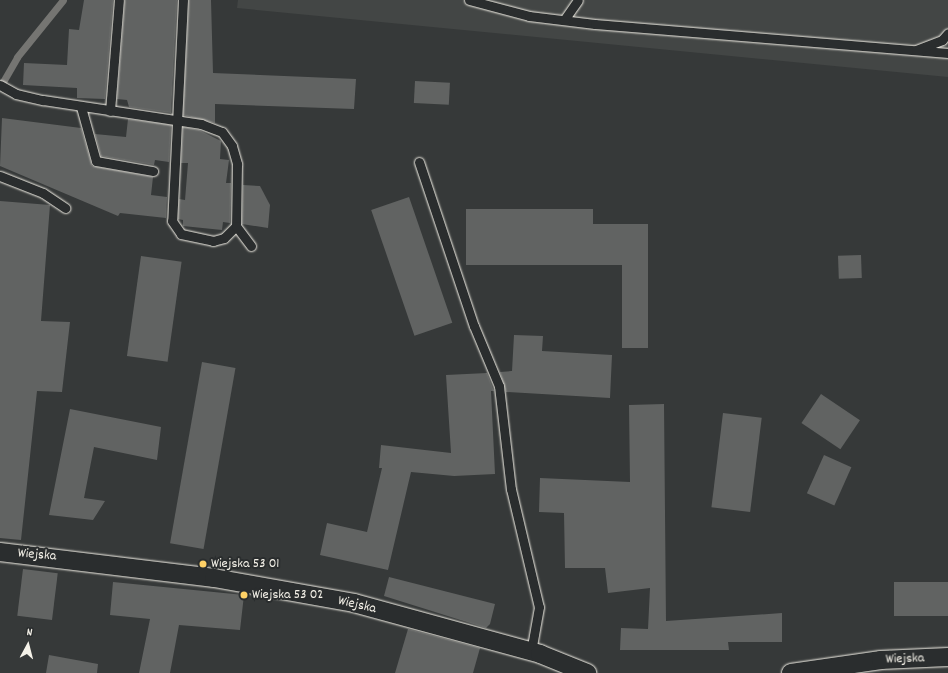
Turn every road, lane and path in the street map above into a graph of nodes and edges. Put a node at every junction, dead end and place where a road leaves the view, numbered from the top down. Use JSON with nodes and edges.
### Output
{"nodes":[{"id":1,"x":118,"y":0,"type":"edge"},
{"id":2,"x":183,"y":0,"type":"edge"},
{"id":3,"x":469,"y":0,"type":"edge"},
{"id":4,"x":578,"y":0,"type":"edge"},
{"id":5,"x":564,"y":20,"type":"junction"},
{"id":6,"x":948,"y":33,"type":"edge"},
{"id":7,"x":915,"y":51,"type":"junction"},
{"id":8,"x":948,"y":53,"type":"edge"},
{"id":9,"x":0,"y":85,"type":"edge"},
{"id":10,"x":81,"y":106,"type":"junction"},
{"id":11,"x":110,"y":111,"type":"junction"},
{"id":12,"x":178,"y":121,"type":"junction"},
{"id":13,"x":419,"y":162,"type":"dead end"},
{"id":14,"x":153,"y":171,"type":"dead end"},
{"id":15,"x":0,"y":176,"type":"edge"},
{"id":16,"x":65,"y":208,"type":"dead end"},
{"id":17,"x":236,"y":226,"type":"junction"},
{"id":18,"x":252,"y":246,"type":"dead end"},
{"id":19,"x":0,"y":552,"type":"edge"},
{"id":20,"x":531,"y":652,"type":"junction"},
{"id":21,"x":948,"y":657,"type":"edge"},
{"id":22,"x":587,"y":673,"type":"edge"},
{"id":23,"x":791,"y":673,"type":"edge"}],
"edges":[{"from":1,"to":11,"type":"lane"},
{"from":2,"to":12,"type":"lane"},
{"from":3,"to":5,"type":"lane"},
{"from":4,"to":5,"type":"lane"},
{"from":5,"to":7,"type":"lane"},
{"from":6,"to":7,"type":"lane"},
{"from":7,"to":8,"type":"lane"},
{"from":9,"to":10,"type":"lane"},
{"from":10,"to":11,"type":"lane"},
{"from":10,"to":14,"type":"lane"},
{"from":11,"to":12,"type":"lane"},
{"from":12,"to":17,"type":"lane"},
{"from":12,"to":17,"type":"lane"},
{"from":13,"to":20,"type":"lane"},
{"from":15,"to":16,"type":"lane"},
{"from":17,"to":18,"type":"lane"},
{"from":19,"to":20,"type":"street","name":"Wiejska"},
{"from":20,"to":22,"type":"street","name":"Wiejska"},
{"from":21,"to":23,"type":"street","name":"Wiejska"}]}
